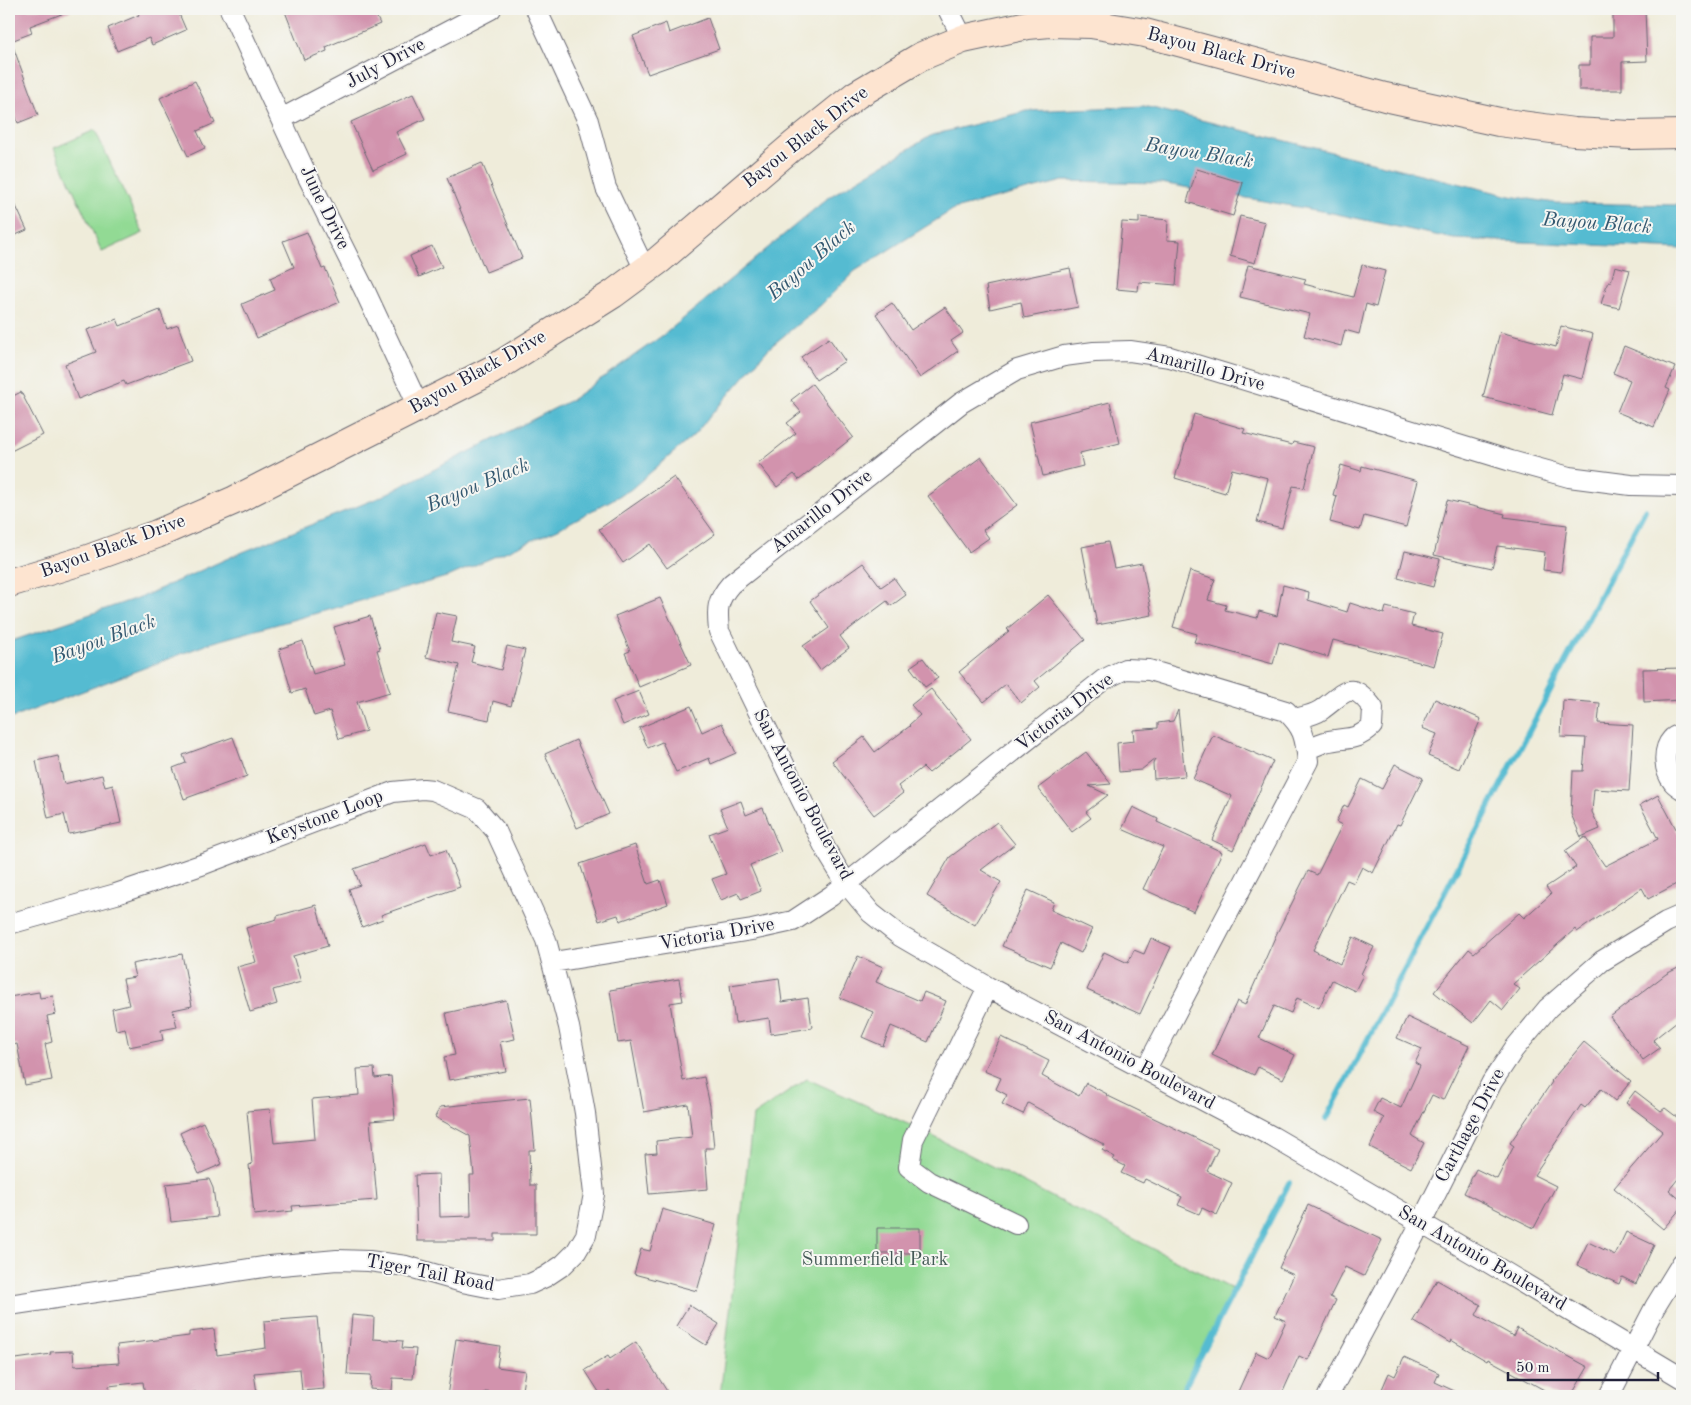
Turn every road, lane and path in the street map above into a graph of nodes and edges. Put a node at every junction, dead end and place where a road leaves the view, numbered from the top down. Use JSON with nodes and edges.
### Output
{"nodes":[{"id":1,"x":230,"y":9,"type":"edge"},
{"id":2,"x":491,"y":9,"type":"edge"},
{"id":3,"x":536,"y":9,"type":"edge"},
{"id":4,"x":948,"y":9,"type":"edge"},
{"id":5,"x":963,"y":39,"type":"junction"},
{"id":6,"x":281,"y":119,"type":"junction"},
{"id":7,"x":1682,"y":134,"type":"edge"},
{"id":8,"x":645,"y":270,"type":"junction"},
{"id":9,"x":419,"y":407,"type":"junction"},
{"id":10,"x":1682,"y":486,"type":"edge"},
{"id":11,"x":9,"y":582,"type":"edge"},
{"id":12,"x":717,"y":612,"type":"joint"},
{"id":13,"x":1295,"y":719,"type":"junction"},
{"id":14,"x":1682,"y":734,"type":"edge"},
{"id":15,"x":1307,"y":749,"type":"junction"},
{"id":16,"x":1682,"y":789,"type":"edge"},
{"id":17,"x":846,"y":883,"type":"junction"},
{"id":18,"x":1682,"y":915,"type":"edge"},
{"id":19,"x":9,"y":924,"type":"edge"},
{"id":20,"x":553,"y":962,"type":"junction"},
{"id":21,"x":988,"y":987,"type":"junction"},
{"id":22,"x":1146,"y":1069,"type":"junction"},
{"id":23,"x":1421,"y":1223,"type":"junction"},
{"id":24,"x":1016,"y":1224,"type":"dead end"},
{"id":25,"x":1682,"y":1263,"type":"edge"},
{"id":26,"x":9,"y":1305,"type":"edge"},
{"id":27,"x":1634,"y":1349,"type":"junction"},
{"id":28,"x":1682,"y":1378,"type":"edge"},
{"id":29,"x":1328,"y":1396,"type":"edge"},
{"id":30,"x":1609,"y":1396,"type":"edge"}],
"edges":[{"from":1,"to":6,"type":"street","name":"June Drive"},
{"from":2,"to":6,"type":"street","name":"July Drive"},
{"from":3,"to":8,"type":"street"},
{"from":4,"to":5,"type":"street"},
{"from":5,"to":7,"type":"main road","name":"Bayou Black Drive"},
{"from":5,"to":8,"type":"main road","name":"Bayou Black Drive"},
{"from":6,"to":9,"type":"street","name":"June Drive"},
{"from":8,"to":9,"type":"main road","name":"Bayou Black Drive"},
{"from":9,"to":11,"type":"main road","name":"Bayou Black Drive"},
{"from":10,"to":12,"type":"street","name":"Amarillo Drive"},
{"from":12,"to":17,"type":"street","name":"San Antonio Boulevard"},
{"from":13,"to":15,"type":"street"},
{"from":13,"to":15,"type":"street"},
{"from":13,"to":17,"type":"street","name":"Victoria Drive"},
{"from":14,"to":16,"type":"street"},
{"from":15,"to":22,"type":"street"},
{"from":17,"to":20,"type":"street","name":"Victoria Drive"},
{"from":17,"to":21,"type":"street","name":"San Antonio Boulevard"},
{"from":18,"to":23,"type":"street","name":"Carthage Drive"},
{"from":19,"to":20,"type":"street","name":"Keystone Loop"},
{"from":20,"to":26,"type":"street","name":"Tiger Tail Road"},
{"from":21,"to":22,"type":"street","name":"San Antonio Boulevard"},
{"from":21,"to":24,"type":"street"},
{"from":22,"to":23,"type":"street","name":"San Antonio Boulevard"},
{"from":23,"to":27,"type":"street","name":"San Antonio Boulevard"},
{"from":23,"to":29,"type":"street","name":"Carthage Drive"},
{"from":25,"to":27,"type":"street"},
{"from":27,"to":28,"type":"street","name":"San Antonio Boulevard"},
{"from":27,"to":30,"type":"street"}]}
